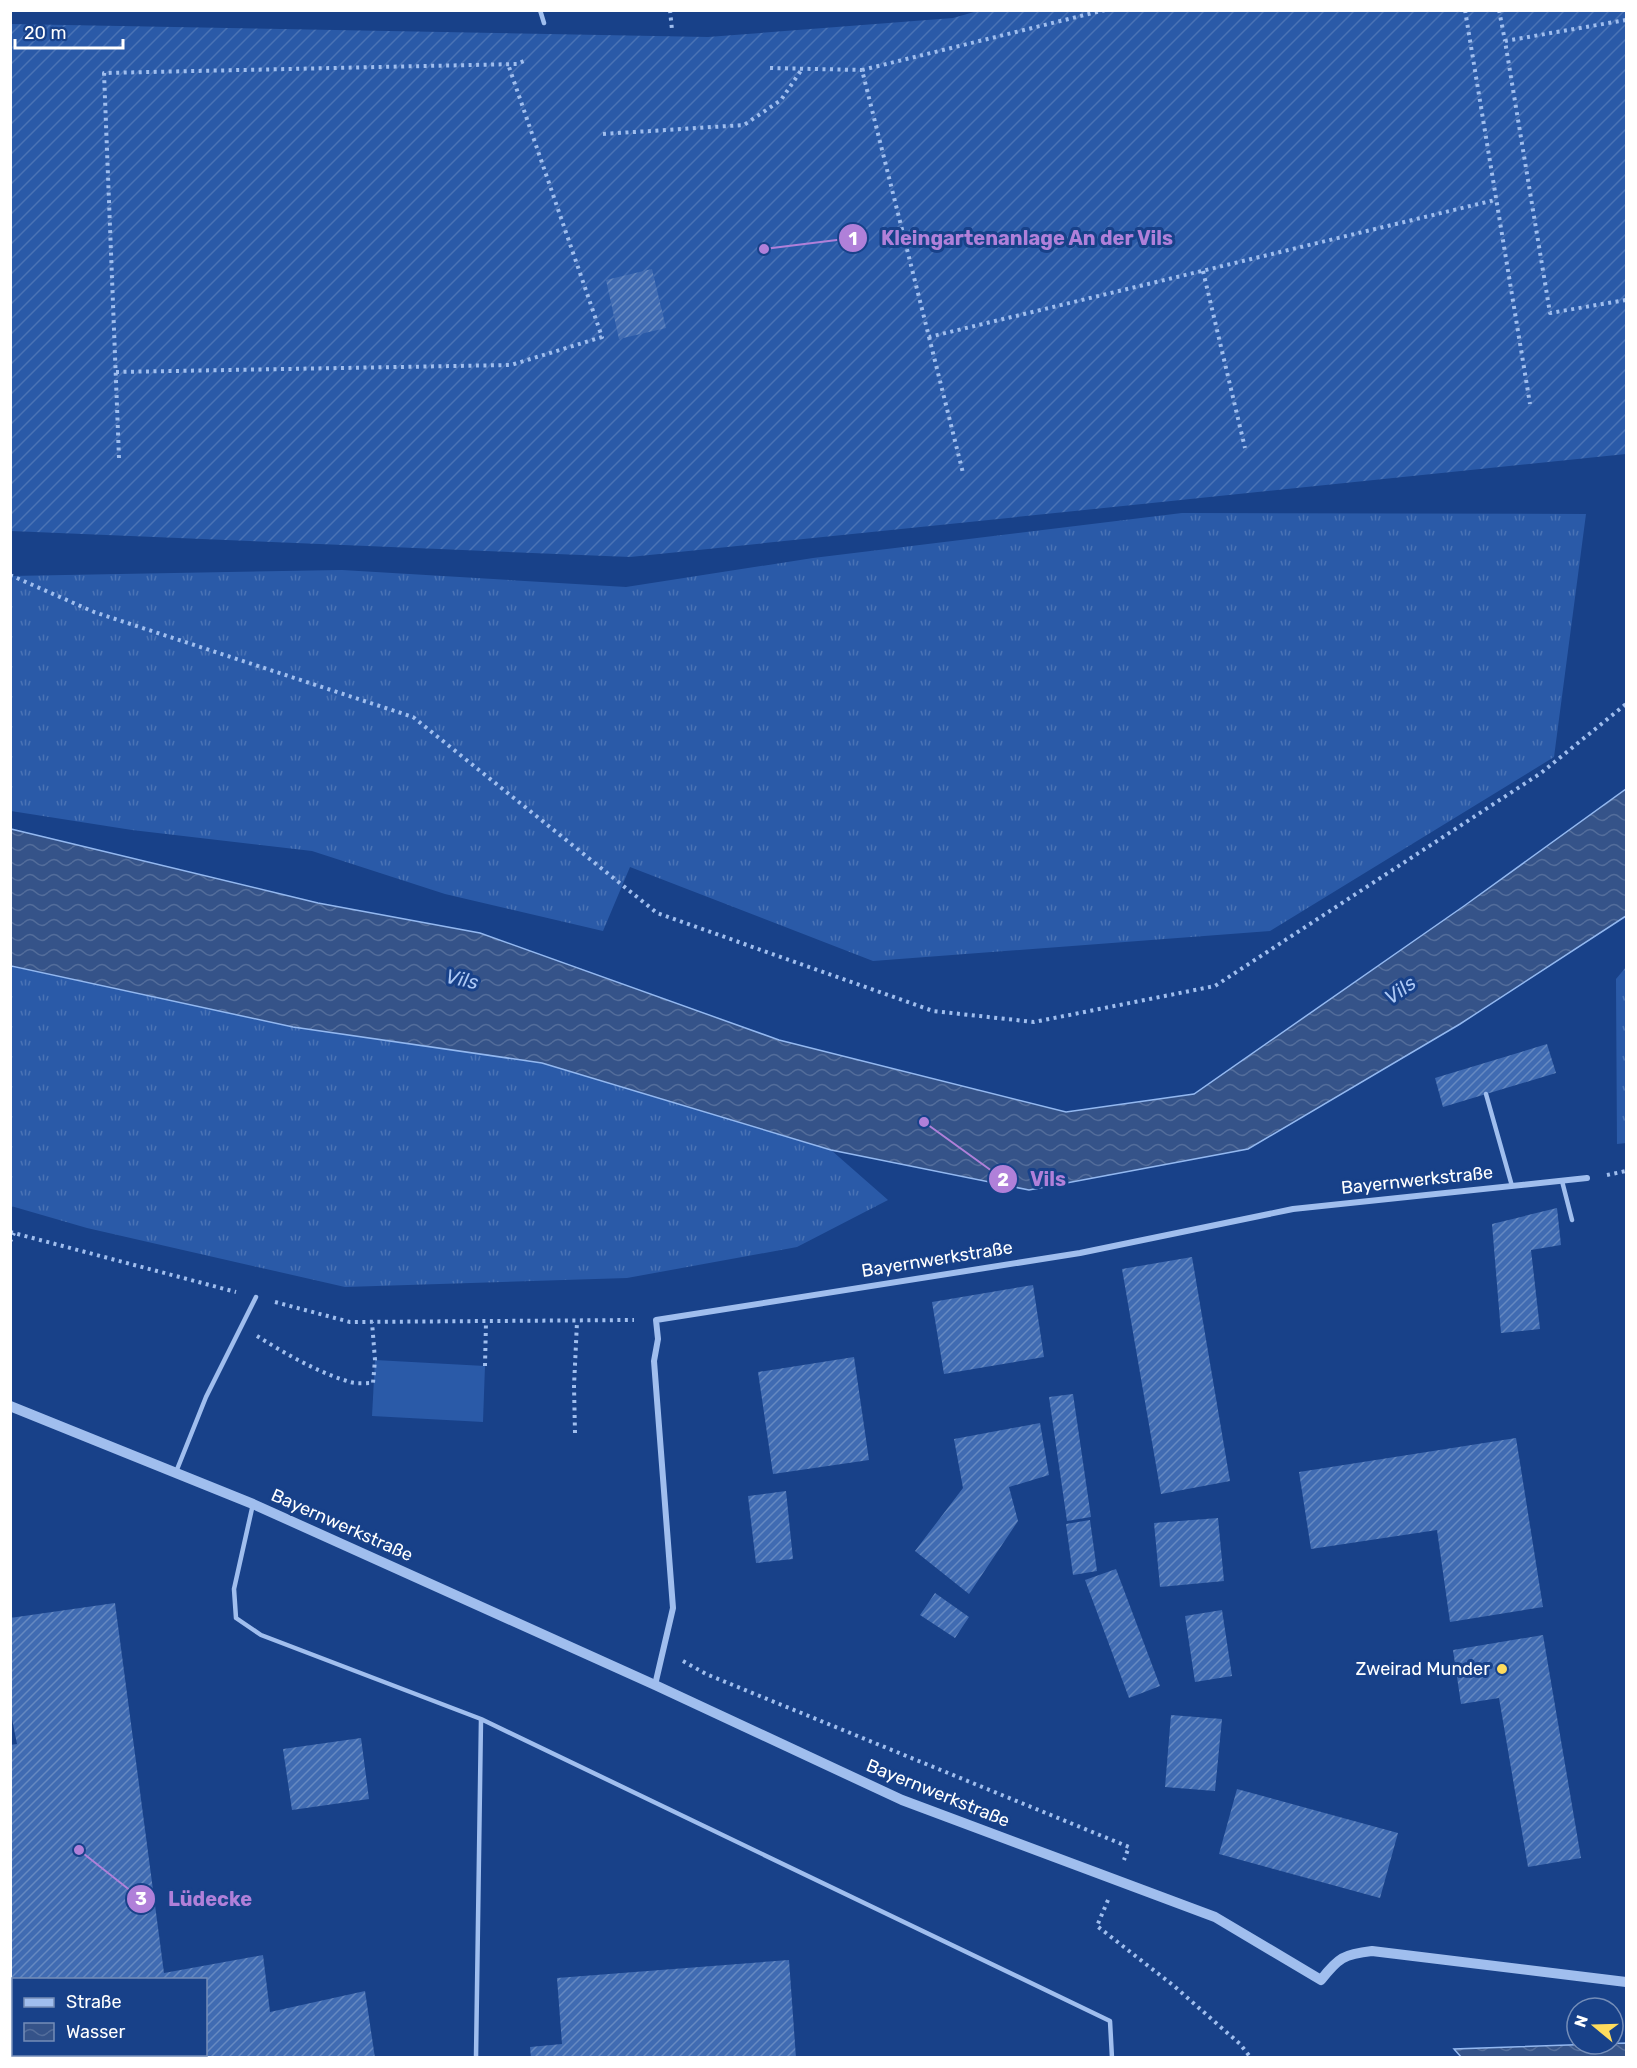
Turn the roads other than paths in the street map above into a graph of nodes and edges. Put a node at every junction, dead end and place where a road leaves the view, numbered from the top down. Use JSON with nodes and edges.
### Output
{"nodes":[{"id":1,"x":540,"y":10,"type":"edge"},
{"id":2,"x":544,"y":23,"type":"dead end"},
{"id":3,"x":1486,"y":1094,"type":"dead end"},
{"id":4,"x":1587,"y":1178,"type":"dead end"},
{"id":5,"x":1562,"y":1181,"type":"junction"},
{"id":6,"x":1512,"y":1186,"type":"junction"},
{"id":7,"x":1572,"y":1220,"type":"dead end"},
{"id":8,"x":256,"y":1297,"type":"road end"},
{"id":9,"x":10,"y":1406,"type":"edge"},
{"id":10,"x":176,"y":1473,"type":"junction"},
{"id":11,"x":253,"y":1504,"type":"junction"},
{"id":12,"x":655,"y":1685,"type":"junction"},
{"id":13,"x":481,"y":1719,"type":"junction"},
{"id":14,"x":1626,"y":1982,"type":"edge"},
{"id":15,"x":476,"y":2058,"type":"edge"},
{"id":16,"x":1112,"y":2058,"type":"edge"}],
"edges":[{"from":1,"to":2,"type":"lane"},
{"from":3,"to":6,"type":"lane"},
{"from":4,"to":5,"type":"street","name":"Bayernwerkstraße"},
{"from":5,"to":6,"type":"street","name":"Bayernwerkstraße"},
{"from":5,"to":7,"type":"lane"},
{"from":6,"to":12,"type":"street","name":"Bayernwerkstraße"},
{"from":8,"to":10,"type":"lane"},
{"from":9,"to":10,"type":"street","name":"Bayernwerkstraße"},
{"from":10,"to":11,"type":"street","name":"Bayernwerkstraße"},
{"from":11,"to":12,"type":"street","name":"Bayernwerkstraße"},
{"from":11,"to":13,"type":"lane"},
{"from":12,"to":14,"type":"street","name":"Bayernwerkstraße"},
{"from":13,"to":15,"type":"lane"},
{"from":13,"to":16,"type":"lane"}]}
